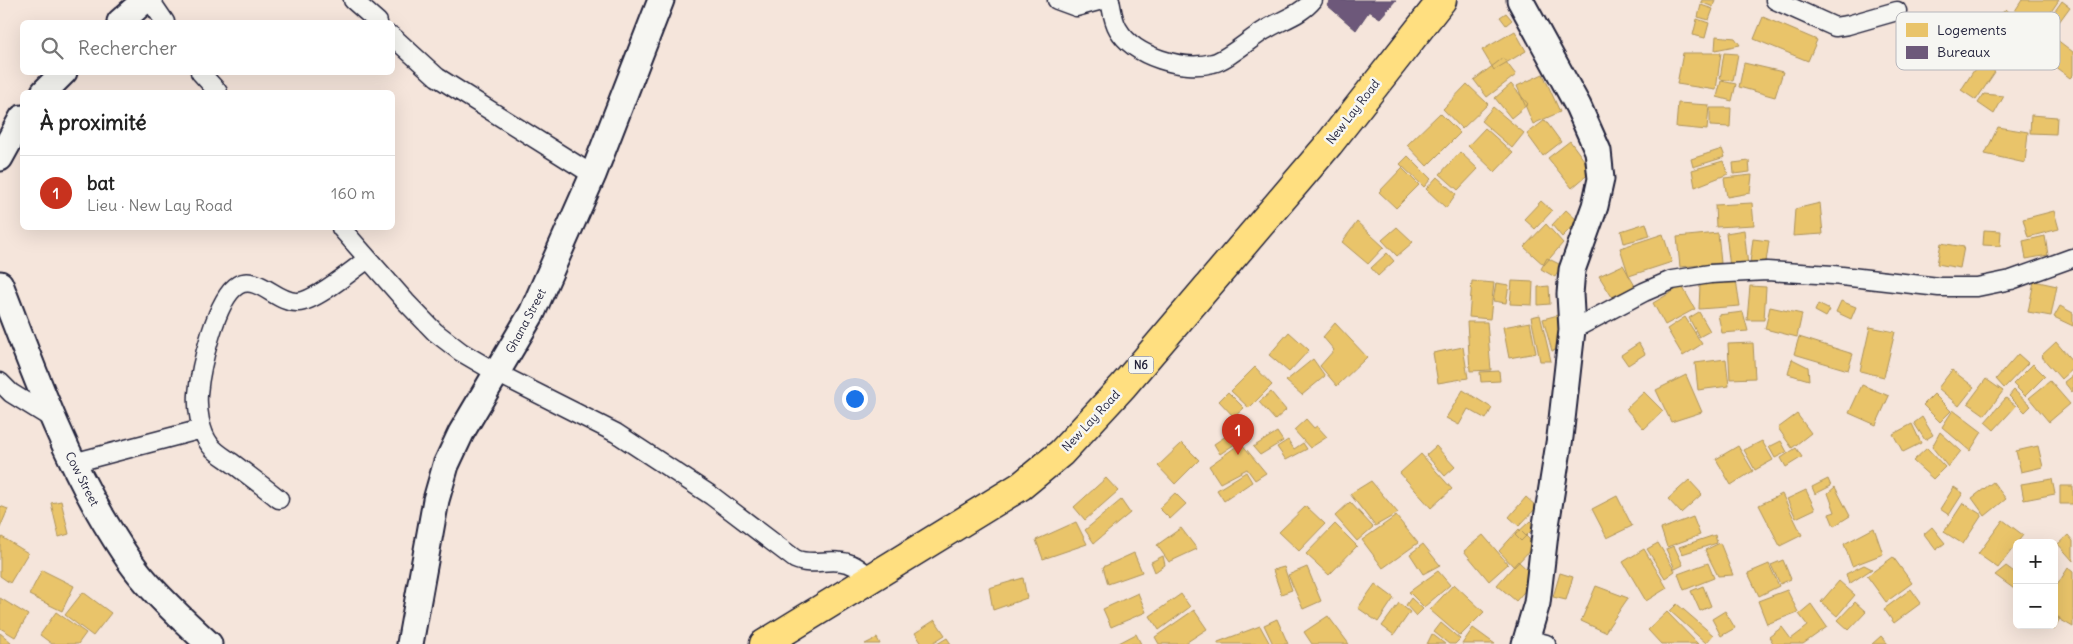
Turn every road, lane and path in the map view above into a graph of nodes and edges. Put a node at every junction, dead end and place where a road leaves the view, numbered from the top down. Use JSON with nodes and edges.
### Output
{"nodes":[{"id":1,"x":145,"y":0,"type":"edge"},
{"id":2,"x":150,"y":0,"type":"edge"},
{"id":3,"x":353,"y":0,"type":"edge"},
{"id":4,"x":661,"y":0,"type":"edge"},
{"id":5,"x":1056,"y":0,"type":"edge"},
{"id":6,"x":1102,"y":0,"type":"edge"},
{"id":7,"x":1110,"y":0,"type":"edge"},
{"id":8,"x":1313,"y":0,"type":"edge"},
{"id":9,"x":1442,"y":0,"type":"edge"},
{"id":10,"x":1520,"y":0,"type":"edge"},
{"id":11,"x":1775,"y":0,"type":"edge"},
{"id":12,"x":1897,"y":11,"type":"dead end"},
{"id":13,"x":122,"y":20,"type":"edge"},
{"id":14,"x":164,"y":20,"type":"edge"},
{"id":15,"x":376,"y":20,"type":"edge"},
{"id":16,"x":395,"y":39,"type":"edge"},
{"id":17,"x":61,"y":75,"type":"edge"},
{"id":18,"x":203,"y":75,"type":"edge"},
{"id":19,"x":46,"y":90,"type":"edge"},
{"id":20,"x":216,"y":90,"type":"edge"},
{"id":21,"x":20,"y":122,"type":"edge"},
{"id":22,"x":0,"y":158,"type":"edge"},
{"id":23,"x":593,"y":174,"type":"junction"},
{"id":24,"x":343,"y":230,"type":"edge"},
{"id":25,"x":368,"y":258,"type":"junction"},
{"id":26,"x":2072,"y":258,"type":"dead end"},
{"id":27,"x":0,"y":284,"type":"edge"},
{"id":28,"x":1572,"y":330,"type":"junction"},
{"id":29,"x":497,"y":373,"type":"junction"},
{"id":30,"x":0,"y":382,"type":"edge"},
{"id":31,"x":53,"y":419,"type":"junction"},
{"id":32,"x":202,"y":429,"type":"junction"},
{"id":33,"x":73,"y":463,"type":"junction"},
{"id":34,"x":279,"y":499,"type":"dead end"},
{"id":35,"x":870,"y":577,"type":"junction"},
{"id":36,"x":1533,"y":642,"type":"edge"},
{"id":37,"x":209,"y":644,"type":"edge"},
{"id":38,"x":410,"y":644,"type":"edge"},
{"id":39,"x":764,"y":644,"type":"edge"}],
"edges":[{"from":1,"to":13,"type":"street"},
{"from":2,"to":14,"type":"street"},
{"from":3,"to":15,"type":"street"},
{"from":4,"to":23,"type":"street","name":"Ghana Street"},
{"from":5,"to":6,"type":"street"},
{"from":7,"to":8,"type":"street"},
{"from":9,"to":35,"type":"highway","name":"New Lay Road","number":"N6"},
{"from":10,"to":28,"type":"street"},
{"from":11,"to":12,"type":"street"},
{"from":16,"to":23,"type":"street"},
{"from":17,"to":19,"type":"street"},
{"from":18,"to":20,"type":"street"},
{"from":21,"to":22,"type":"street"},
{"from":23,"to":29,"type":"street","name":"Ghana Street"},
{"from":24,"to":25,"type":"street"},
{"from":25,"to":29,"type":"street"},
{"from":25,"to":32,"type":"street"},
{"from":26,"to":28,"type":"street"},
{"from":27,"to":31,"type":"street","name":"Cow Street"},
{"from":28,"to":36,"type":"street"},
{"from":29,"to":35,"type":"street"},
{"from":29,"to":38,"type":"street","name":"Ghana Street"},
{"from":30,"to":31,"type":"street"},
{"from":31,"to":33,"type":"street","name":"Cow Street"},
{"from":32,"to":33,"type":"street"},
{"from":32,"to":34,"type":"street"},
{"from":33,"to":37,"type":"street","name":"Cow Street"},
{"from":35,"to":39,"type":"highway","name":"New Lay Road","number":"N6"}]}
